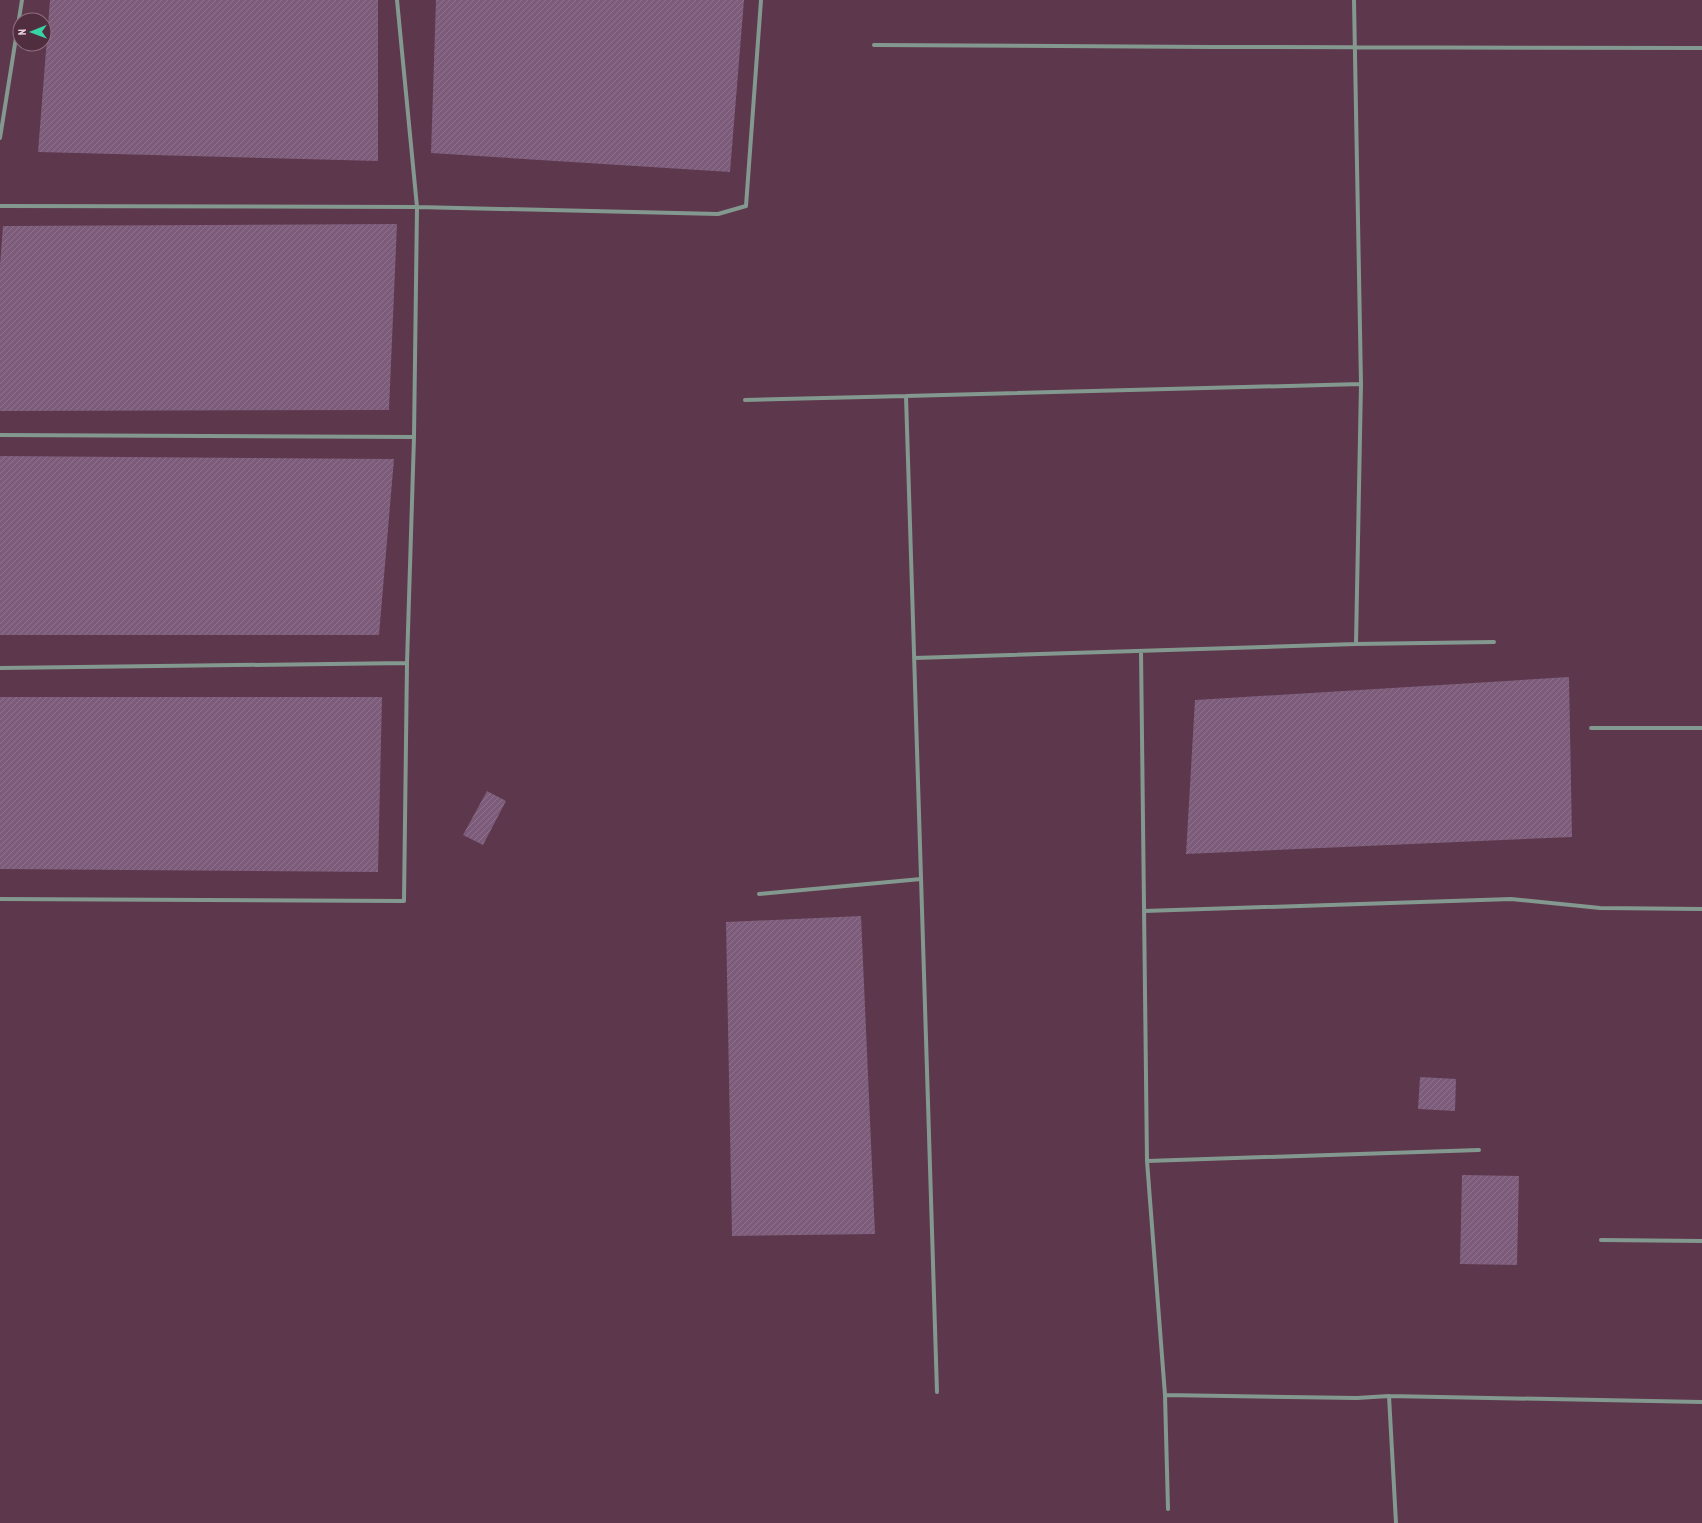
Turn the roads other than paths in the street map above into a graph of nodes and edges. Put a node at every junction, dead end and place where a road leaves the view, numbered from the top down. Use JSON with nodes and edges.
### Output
{"nodes":[{"id":1,"x":22,"y":0,"type":"edge"},
{"id":2,"x":397,"y":0,"type":"edge"},
{"id":3,"x":761,"y":0,"type":"edge"},
{"id":4,"x":1354,"y":0,"type":"edge"},
{"id":5,"x":874,"y":45,"type":"dead end"},
{"id":6,"x":1355,"y":47,"type":"junction"},
{"id":7,"x":1702,"y":48,"type":"edge"},
{"id":8,"x":0,"y":138,"type":"edge"},
{"id":9,"x":0,"y":206,"type":"edge"},
{"id":10,"x":417,"y":207,"type":"junction"},
{"id":11,"x":1361,"y":384,"type":"junction"},
{"id":12,"x":906,"y":396,"type":"junction"},
{"id":13,"x":745,"y":400,"type":"dead end"},
{"id":14,"x":0,"y":434,"type":"edge"},
{"id":15,"x":414,"y":437,"type":"junction"},
{"id":16,"x":1494,"y":642,"type":"dead end"},
{"id":17,"x":1356,"y":644,"type":"junction"},
{"id":18,"x":1141,"y":651,"type":"junction"},
{"id":19,"x":914,"y":658,"type":"junction"},
{"id":20,"x":407,"y":663,"type":"junction"},
{"id":21,"x":0,"y":668,"type":"edge"},
{"id":22,"x":1591,"y":728,"type":"dead end"},
{"id":23,"x":1702,"y":728,"type":"edge"},
{"id":24,"x":921,"y":879,"type":"junction"},
{"id":25,"x":759,"y":894,"type":"dead end"},
{"id":26,"x":0,"y":899,"type":"edge"},
{"id":27,"x":1702,"y":909,"type":"edge"},
{"id":28,"x":1144,"y":911,"type":"junction"},
{"id":29,"x":1479,"y":1150,"type":"dead end"},
{"id":30,"x":1148,"y":1161,"type":"junction"},
{"id":31,"x":1601,"y":1240,"type":"dead end"},
{"id":32,"x":1702,"y":1241,"type":"edge"},
{"id":33,"x":937,"y":1392,"type":"dead end"},
{"id":34,"x":1166,"y":1395,"type":"junction"},
{"id":35,"x":1389,"y":1396,"type":"junction"},
{"id":36,"x":1702,"y":1402,"type":"edge"},
{"id":37,"x":1168,"y":1509,"type":"dead end"},
{"id":38,"x":1396,"y":1523,"type":"edge"}],
"edges":[{"from":1,"to":8,"type":"street"},
{"from":2,"to":10,"type":"street"},
{"from":3,"to":10,"type":"street"},
{"from":4,"to":6,"type":"street"},
{"from":5,"to":6,"type":"street"},
{"from":6,"to":7,"type":"street"},
{"from":6,"to":11,"type":"street"},
{"from":9,"to":10,"type":"street"},
{"from":10,"to":15,"type":"street"},
{"from":11,"to":12,"type":"street"},
{"from":11,"to":17,"type":"street"},
{"from":12,"to":13,"type":"street"},
{"from":12,"to":19,"type":"street"},
{"from":14,"to":15,"type":"street"},
{"from":15,"to":20,"type":"street"},
{"from":16,"to":17,"type":"street"},
{"from":17,"to":18,"type":"street"},
{"from":18,"to":19,"type":"street"},
{"from":18,"to":28,"type":"street"},
{"from":19,"to":24,"type":"street"},
{"from":20,"to":21,"type":"street"},
{"from":20,"to":26,"type":"street"},
{"from":22,"to":23,"type":"street"},
{"from":24,"to":25,"type":"street"},
{"from":24,"to":33,"type":"street"},
{"from":27,"to":28,"type":"street"},
{"from":28,"to":30,"type":"street"},
{"from":29,"to":30,"type":"street"},
{"from":30,"to":34,"type":"street"},
{"from":31,"to":32,"type":"street"},
{"from":34,"to":35,"type":"street"},
{"from":34,"to":37,"type":"street"},
{"from":35,"to":36,"type":"street"},
{"from":35,"to":38,"type":"street"}]}
